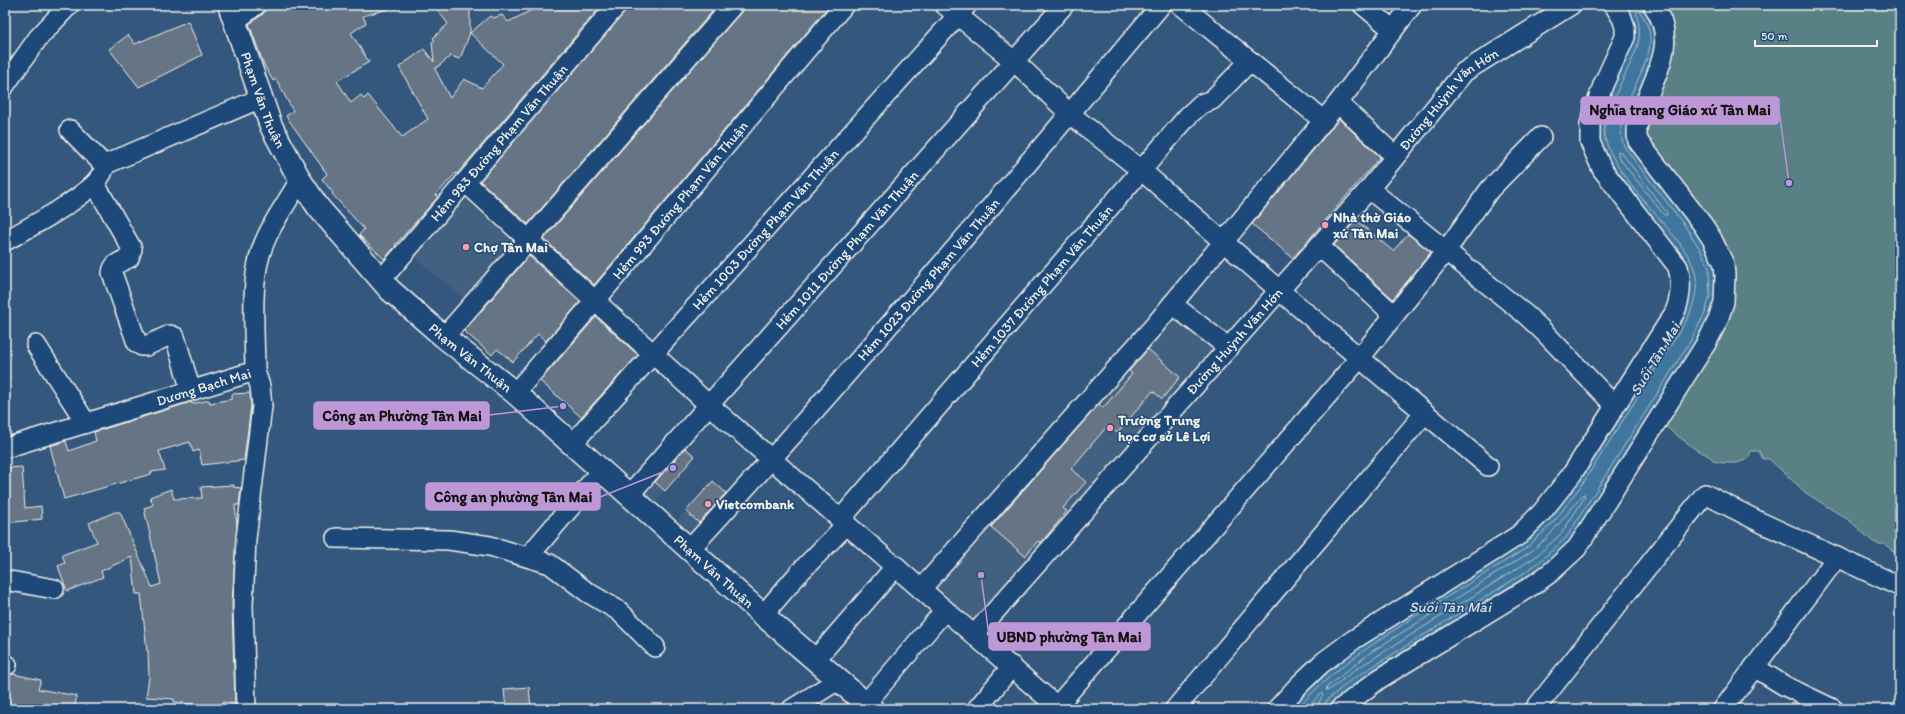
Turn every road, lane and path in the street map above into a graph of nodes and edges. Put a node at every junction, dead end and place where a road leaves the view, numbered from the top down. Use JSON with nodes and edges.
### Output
{"nodes":[{"id":1,"x":69,"y":5,"type":"edge"},
{"id":2,"x":256,"y":5,"type":"edge"},
{"id":3,"x":617,"y":5,"type":"edge"},
{"id":4,"x":733,"y":5,"type":"edge"},
{"id":5,"x":844,"y":5,"type":"edge"},
{"id":6,"x":1064,"y":5,"type":"edge"},
{"id":7,"x":1161,"y":5,"type":"edge"},
{"id":8,"x":1181,"y":5,"type":"edge"},
{"id":9,"x":1363,"y":5,"type":"edge"},
{"id":10,"x":1412,"y":5,"type":"edge"},
{"id":11,"x":1571,"y":5,"type":"edge"},
{"id":12,"x":1614,"y":5,"type":"edge"},
{"id":13,"x":1653,"y":5,"type":"edge"},
{"id":14,"x":957,"y":8,"type":"edge"},
{"id":15,"x":232,"y":13,"type":"edge"},
{"id":16,"x":1393,"y":30,"type":"junction"},
{"id":17,"x":1014,"y":61,"type":"junction"},
{"id":18,"x":1250,"y":61,"type":"junction"},
{"id":19,"x":6,"y":81,"type":"edge"},
{"id":20,"x":261,"y":98,"type":"junction"},
{"id":21,"x":1338,"y":103,"type":"junction"},
{"id":22,"x":1070,"y":114,"type":"junction"},
{"id":23,"x":1324,"y":121,"type":"junction"},
{"id":24,"x":70,"y":130,"type":"dead end"},
{"id":25,"x":1541,"y":136,"type":"dead end"},
{"id":26,"x":1395,"y":156,"type":"junction"},
{"id":27,"x":104,"y":165,"type":"junction"},
{"id":28,"x":1142,"y":171,"type":"junction"},
{"id":29,"x":300,"y":180,"type":"junction"},
{"id":30,"x":465,"y":182,"type":"junction"},
{"id":31,"x":95,"y":184,"type":"junction"},
{"id":32,"x":1369,"y":189,"type":"junction"},
{"id":33,"x":527,"y":240,"type":"junction"},
{"id":34,"x":5,"y":241,"type":"edge"},
{"id":35,"x":1223,"y":241,"type":"junction"},
{"id":36,"x":1319,"y":246,"type":"junction"},
{"id":37,"x":1446,"y":252,"type":"junction"},
{"id":38,"x":381,"y":280,"type":"junction"},
{"id":39,"x":1280,"y":291,"type":"junction"},
{"id":40,"x":595,"y":300,"type":"junction"},
{"id":41,"x":1172,"y":304,"type":"junction"},
{"id":42,"x":1394,"y":315,"type":"junction"},
{"id":43,"x":444,"y":337,"type":"junction"},
{"id":44,"x":36,"y":345,"type":"dead end"},
{"id":45,"x":1229,"y":348,"type":"junction"},
{"id":46,"x":652,"y":354,"type":"junction"},
{"id":47,"x":1359,"y":359,"type":"junction"},
{"id":48,"x":255,"y":371,"type":"junction"},
{"id":49,"x":191,"y":391,"type":"junction"},
{"id":50,"x":515,"y":393,"type":"junction"},
{"id":51,"x":709,"y":406,"type":"junction"},
{"id":52,"x":1615,"y":406,"type":"junction"},
{"id":53,"x":1424,"y":414,"type":"junction"},
{"id":54,"x":86,"y":424,"type":"junction"},
{"id":55,"x":572,"y":444,"type":"junction"},
{"id":56,"x":5,"y":448,"type":"edge"},
{"id":57,"x":772,"y":459,"type":"junction"},
{"id":58,"x":1488,"y":466,"type":"dead end"},
{"id":59,"x":602,"y":470,"type":"junction"},
{"id":60,"x":629,"y":495,"type":"junction"},
{"id":61,"x":843,"y":522,"type":"junction"},
{"id":62,"x":336,"y":538,"type":"dead end"},
{"id":63,"x":690,"y":549,"type":"junction"},
{"id":64,"x":528,"y":557,"type":"junction"},
{"id":65,"x":1837,"y":557,"type":"junction"},
{"id":66,"x":896,"y":566,"type":"junction"},
{"id":67,"x":5,"y":580,"type":"edge"},
{"id":68,"x":1898,"y":585,"type":"dead end"},
{"id":69,"x":54,"y":589,"type":"dead end"},
{"id":70,"x":921,"y":589,"type":"junction"},
{"id":71,"x":945,"y":610,"type":"junction"},
{"id":72,"x":763,"y":615,"type":"junction"},
{"id":73,"x":974,"y":635,"type":"junction"},
{"id":74,"x":655,"y":647,"type":"dead end"},
{"id":75,"x":815,"y":660,"type":"junction"},
{"id":76,"x":1012,"y":666,"type":"junction"},
{"id":77,"x":1754,"y":667,"type":"junction"},
{"id":78,"x":838,"y":680,"type":"junction"},
{"id":79,"x":869,"y":706,"type":"edge"},
{"id":80,"x":1059,"y":707,"type":"edge"},
{"id":81,"x":246,"y":709,"type":"edge"},
{"id":82,"x":792,"y":709,"type":"edge"},
{"id":83,"x":977,"y":709,"type":"edge"},
{"id":84,"x":1175,"y":709,"type":"edge"},
{"id":85,"x":1277,"y":709,"type":"edge"},
{"id":86,"x":1340,"y":709,"type":"edge"},
{"id":87,"x":1535,"y":709,"type":"edge"},
{"id":88,"x":1723,"y":709,"type":"edge"},
{"id":89,"x":1833,"y":709,"type":"edge"}],
"edges":[{"from":1,"to":19,"type":"street"},
{"from":2,"to":15,"type":"street"},
{"from":3,"to":30,"type":"street","name":"Hẻm 983 Đường Phạm Văn Thuận"},
{"from":4,"to":33,"type":"street"},
{"from":5,"to":40,"type":"street","name":"Hẻm 993 Đường Phạm Văn Thuận"},
{"from":6,"to":17,"type":"street","name":"Hẻm 1011 Đường Phạm Văn Thuận"},
{"from":7,"to":22,"type":"street","name":"Hẻm 1023 Đường Phạm Văn Thuận"},
{"from":8,"to":18,"type":"street"},
{"from":9,"to":16,"type":"street"},
{"from":10,"to":16,"type":"street"},
{"from":11,"to":26,"type":"street","name":"Đường Huỳnh Văn Hớn"},
{"from":12,"to":52,"type":"street"},
{"from":13,"to":86,"type":"street"},
{"from":14,"to":17,"type":"street"},
{"from":14,"to":46,"type":"street","name":"Hẻm 1003 Đường Phạm Văn Thuận"},
{"from":15,"to":20,"type":"main road","name":"Phạm Văn Thuận"},
{"from":16,"to":21,"type":"street"},
{"from":17,"to":22,"type":"street"},
{"from":17,"to":51,"type":"street","name":"Hẻm 1011 Đường Phạm Văn Thuận"},
{"from":18,"to":23,"type":"street"},
{"from":18,"to":28,"type":"street","name":"Hẻm 1037 Đường Phạm Văn Thuận"},
{"from":20,"to":27,"type":"street"},
{"from":20,"to":29,"type":"main road","name":"Phạm Văn Thuận"},
{"from":21,"to":23,"type":"street"},
{"from":21,"to":26,"type":"street"},
{"from":22,"to":28,"type":"street"},
{"from":22,"to":57,"type":"street","name":"Hẻm 1023 Đường Phạm Văn Thuận"},
{"from":23,"to":35,"type":"street"},
{"from":24,"to":27,"type":"street"},
{"from":25,"to":37,"type":"street"},
{"from":26,"to":32,"type":"street","name":"Đường Huỳnh Văn Hớn"},
{"from":27,"to":31,"type":"street"},
{"from":28,"to":35,"type":"street"},
{"from":28,"to":61,"type":"street","name":"Hẻm 1037 Đường Phạm Văn Thuận"},
{"from":29,"to":38,"type":"main road","name":"Phạm Văn Thuận"},
{"from":29,"to":48,"type":"street","name":"Dương Bạch Mai"},
{"from":30,"to":33,"type":"street"},
{"from":30,"to":38,"type":"street","name":"Hẻm 983 Đường Phạm Văn Thuận"},
{"from":31,"to":34,"type":"street"},
{"from":31,"to":49,"type":"street"},
{"from":32,"to":36,"type":"street","name":"Đường Huỳnh Văn Hớn"},
{"from":32,"to":37,"type":"street"},
{"from":33,"to":40,"type":"street"},
{"from":33,"to":43,"type":"street"},
{"from":35,"to":39,"type":"street"},
{"from":35,"to":41,"type":"street"},
{"from":36,"to":39,"type":"street","name":"Đường Huỳnh Văn Hớn"},
{"from":36,"to":42,"type":"street"},
{"from":37,"to":42,"type":"street"},
{"from":37,"to":52,"type":"street"},
{"from":38,"to":43,"type":"main road","name":"Phạm Văn Thuận"},
{"from":39,"to":45,"type":"street","name":"Đường Huỳnh Văn Hớn"},
{"from":39,"to":47,"type":"street"},
{"from":40,"to":46,"type":"street"},
{"from":40,"to":50,"type":"street","name":"Hẻm 993 Đường Phạm Văn Thuận"},
{"from":41,"to":45,"type":"street"},
{"from":41,"to":70,"type":"street"},
{"from":42,"to":47,"type":"street"},
{"from":43,"to":50,"type":"main road","name":"Phạm Văn Thuận"},
{"from":44,"to":54,"type":"street"},
{"from":45,"to":73,"type":"street","name":"Đường Huỳnh Văn Hớn"},
{"from":46,"to":51,"type":"street"},
{"from":46,"to":55,"type":"street","name":"Hẻm 1003 Đường Phạm Văn Thuận"},
{"from":47,"to":53,"type":"street"},
{"from":47,"to":80,"type":"street"},
{"from":48,"to":49,"type":"street","name":"Dương Bạch Mai"},
{"from":48,"to":81,"type":"street"},
{"from":49,"to":54,"type":"street","name":"Dương Bạch Mai"},
{"from":50,"to":55,"type":"main road","name":"Phạm Văn Thuận"},
{"from":51,"to":57,"type":"street"},
{"from":51,"to":60,"type":"street","name":"Hẻm 1011 Đường Phạm Văn Thuận"},
{"from":52,"to":85,"type":"street"},
{"from":53,"to":58,"type":"street"},
{"from":53,"to":84,"type":"street"},
{"from":54,"to":56,"type":"street","name":"Dương Bạch Mai"},
{"from":55,"to":59,"type":"main road","name":"Phạm Văn Thuận"},
{"from":57,"to":61,"type":"street"},
{"from":57,"to":63,"type":"street","name":"Hẻm 1023 Đường Phạm Văn Thuận"},
{"from":59,"to":60,"type":"main road","name":"Phạm Văn Thuận"},
{"from":59,"to":64,"type":"street"},
{"from":60,"to":63,"type":"main road","name":"Phạm Văn Thuận"},
{"from":61,"to":66,"type":"street"},
{"from":61,"to":72,"type":"street","name":"Hẻm 1037 Đường Phạm Văn Thuận"},
{"from":62,"to":64,"type":"street"},
{"from":63,"to":72,"type":"main road","name":"Phạm Văn Thuận"},
{"from":64,"to":74,"type":"street"},
{"from":65,"to":68,"type":"street"},
{"from":65,"to":77,"type":"street"},
{"from":65,"to":87,"type":"street"},
{"from":66,"to":70,"type":"street"},
{"from":66,"to":75,"type":"street"},
{"from":67,"to":69,"type":"street"},
{"from":70,"to":71,"type":"street"},
{"from":71,"to":73,"type":"street"},
{"from":71,"to":79,"type":"street"},
{"from":72,"to":75,"type":"main road","name":"Phạm Văn Thuận"},
{"from":73,"to":76,"type":"street"},
{"from":75,"to":78,"type":"main road","name":"Phạm Văn Thuận"},
{"from":76,"to":80,"type":"street"},
{"from":76,"to":83,"type":"street"},
{"from":77,"to":88,"type":"street"},
{"from":77,"to":89,"type":"street"},
{"from":78,"to":79,"type":"main road","name":"Phạm Văn Thuận"},
{"from":78,"to":82,"type":"street"}]}
